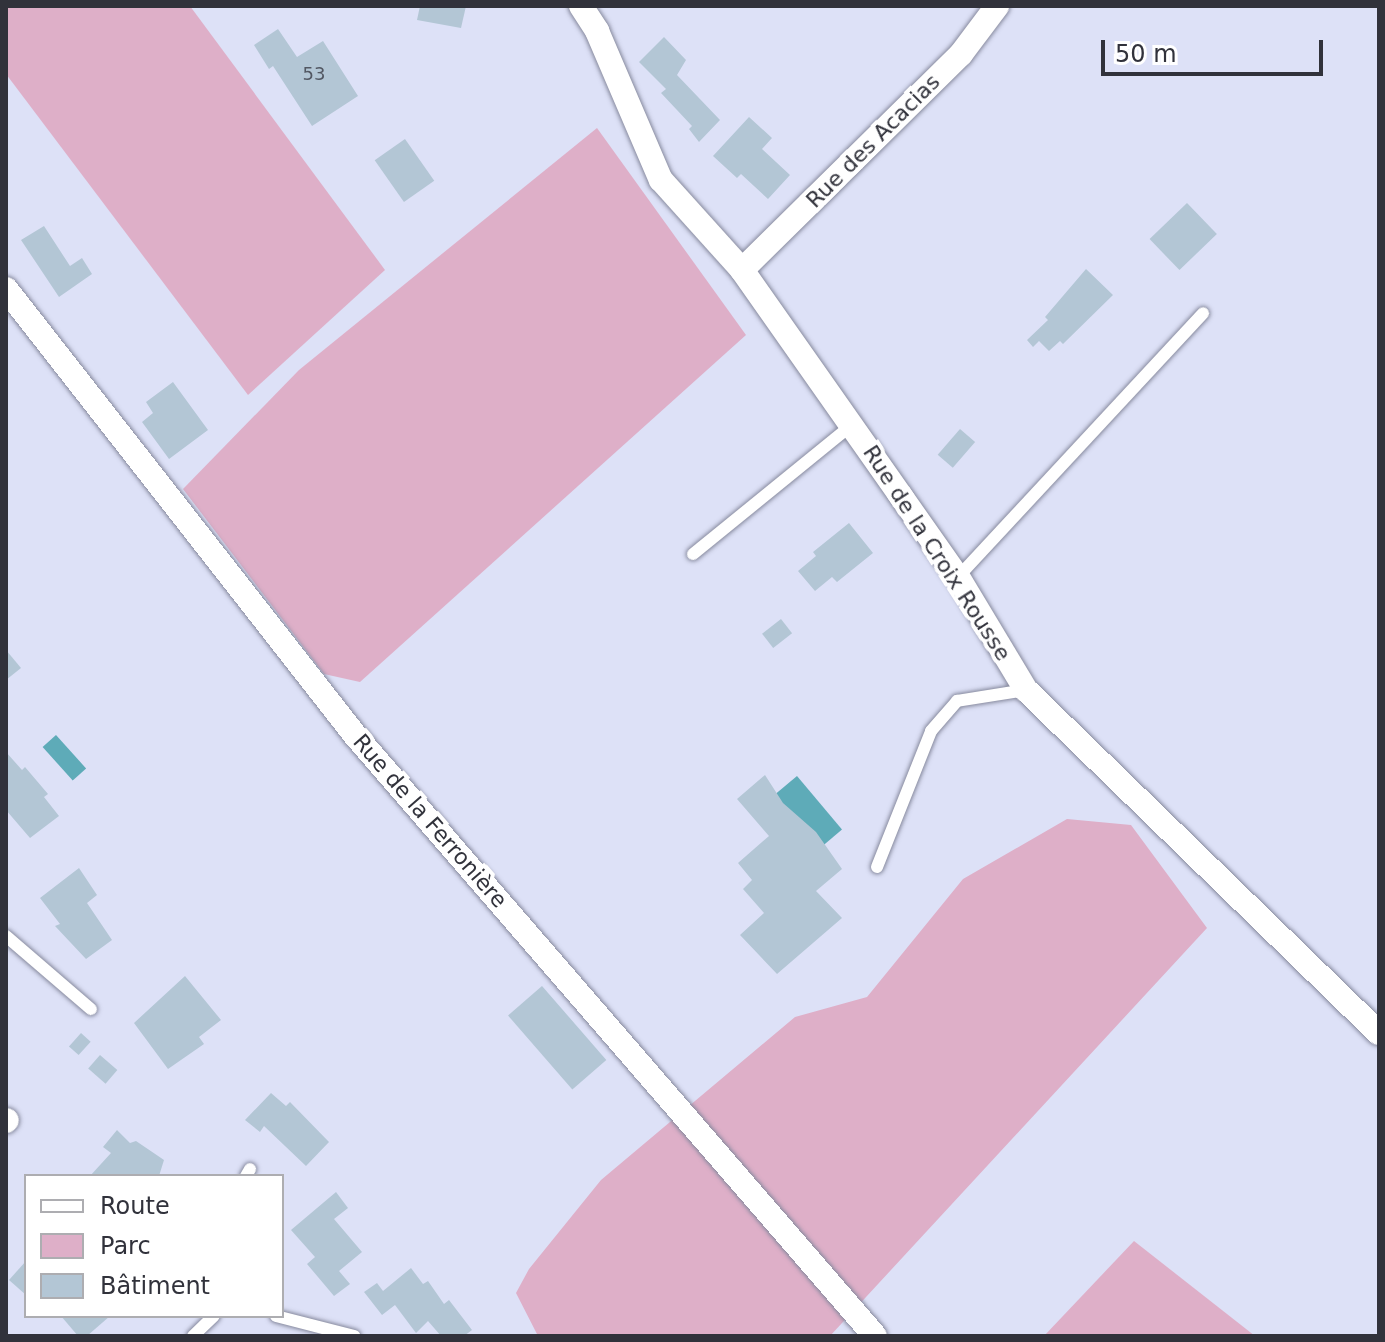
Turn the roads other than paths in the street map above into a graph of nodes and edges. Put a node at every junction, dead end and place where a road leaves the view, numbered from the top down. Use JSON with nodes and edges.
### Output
{"nodes":[{"id":1,"x":581,"y":6,"type":"edge"},
{"id":2,"x":997,"y":6,"type":"edge"},
{"id":3,"x":742,"y":270,"type":"junction"},
{"id":4,"x":6,"y":289,"type":"edge"},
{"id":5,"x":1203,"y":313,"type":"dead end"},
{"id":6,"x":852,"y":425,"type":"junction"},
{"id":7,"x":693,"y":554,"type":"dead end"},
{"id":8,"x":958,"y":577,"type":"junction"},
{"id":9,"x":1026,"y":690,"type":"junction"},
{"id":10,"x":877,"y":867,"type":"dead end"},
{"id":11,"x":6,"y":936,"type":"edge"},
{"id":12,"x":91,"y":1009,"type":"dead end"},
{"id":13,"x":1379,"y":1033,"type":"edge"},
{"id":14,"x":212,"y":1318,"type":"edge"},
{"id":15,"x":284,"y":1318,"type":"edge"},
{"id":16,"x":193,"y":1336,"type":"edge"},
{"id":17,"x":354,"y":1336,"type":"edge"},
{"id":18,"x":875,"y":1336,"type":"edge"}],
"edges":[{"from":1,"to":3,"type":"street","name":"Rue de la Croix Rousse"},
{"from":2,"to":3,"type":"street","name":"Rue des Acacias"},
{"from":3,"to":6,"type":"street","name":"Rue de la Croix Rousse"},
{"from":4,"to":18,"type":"street","name":"Rue de la Ferronière"},
{"from":5,"to":8,"type":"lane"},
{"from":6,"to":7,"type":"lane"},
{"from":6,"to":8,"type":"street","name":"Rue de la Croix Rousse"},
{"from":8,"to":9,"type":"street","name":"Rue de la Croix Rousse"},
{"from":9,"to":10,"type":"lane"},
{"from":9,"to":13,"type":"street","name":"Rue de la Croix Rousse"},
{"from":11,"to":12,"type":"lane"},
{"from":14,"to":16,"type":"lane"},
{"from":15,"to":17,"type":"lane"}]}
